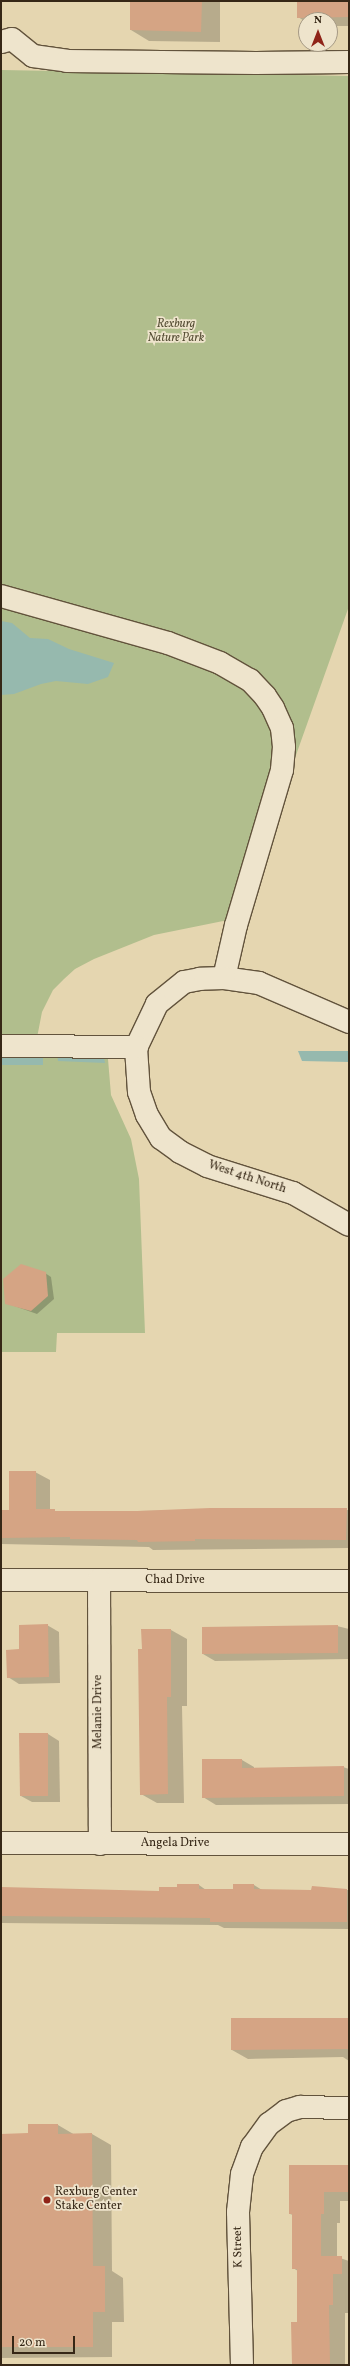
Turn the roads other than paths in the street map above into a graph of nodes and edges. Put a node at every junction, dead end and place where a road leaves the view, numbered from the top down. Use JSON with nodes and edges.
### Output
{"nodes":[{"id":1,"x":5,"y":39,"type":"edge"},
{"id":2,"x":349,"y":62,"type":"edge"},
{"id":3,"x":1,"y":596,"type":"edge"},
{"id":4,"x":224,"y":978,"type":"junction"},
{"id":5,"x":349,"y":1022,"type":"edge"},
{"id":6,"x":1,"y":1046,"type":"edge"},
{"id":7,"x":136,"y":1048,"type":"junction"},
{"id":8,"x":349,"y":1225,"type":"edge"},
{"id":9,"x":1,"y":1580,"type":"edge"},
{"id":10,"x":99,"y":1580,"type":"junction"},
{"id":11,"x":349,"y":1581,"type":"edge"},
{"id":12,"x":1,"y":1843,"type":"edge"},
{"id":13,"x":100,"y":1844,"type":"junction"},
{"id":14,"x":349,"y":1844,"type":"edge"},
{"id":15,"x":349,"y":2108,"type":"edge"},
{"id":16,"x":242,"y":2365,"type":"edge"}],
"edges":[{"from":1,"to":2,"type":"street"},
{"from":3,"to":4,"type":"street"},
{"from":4,"to":5,"type":"street","name":"West 4th North"},
{"from":4,"to":7,"type":"street","name":"West 4th North"},
{"from":6,"to":7,"type":"street"},
{"from":7,"to":8,"type":"street","name":"West 4th North"},
{"from":9,"to":10,"type":"street","name":"Chad Drive"},
{"from":10,"to":11,"type":"street","name":"Chad Drive"},
{"from":10,"to":13,"type":"street","name":"Melanie Drive"},
{"from":12,"to":13,"type":"street","name":"Angela Drive"},
{"from":13,"to":14,"type":"street","name":"Angela Drive"},
{"from":15,"to":16,"type":"street","name":"K Street"}]}
